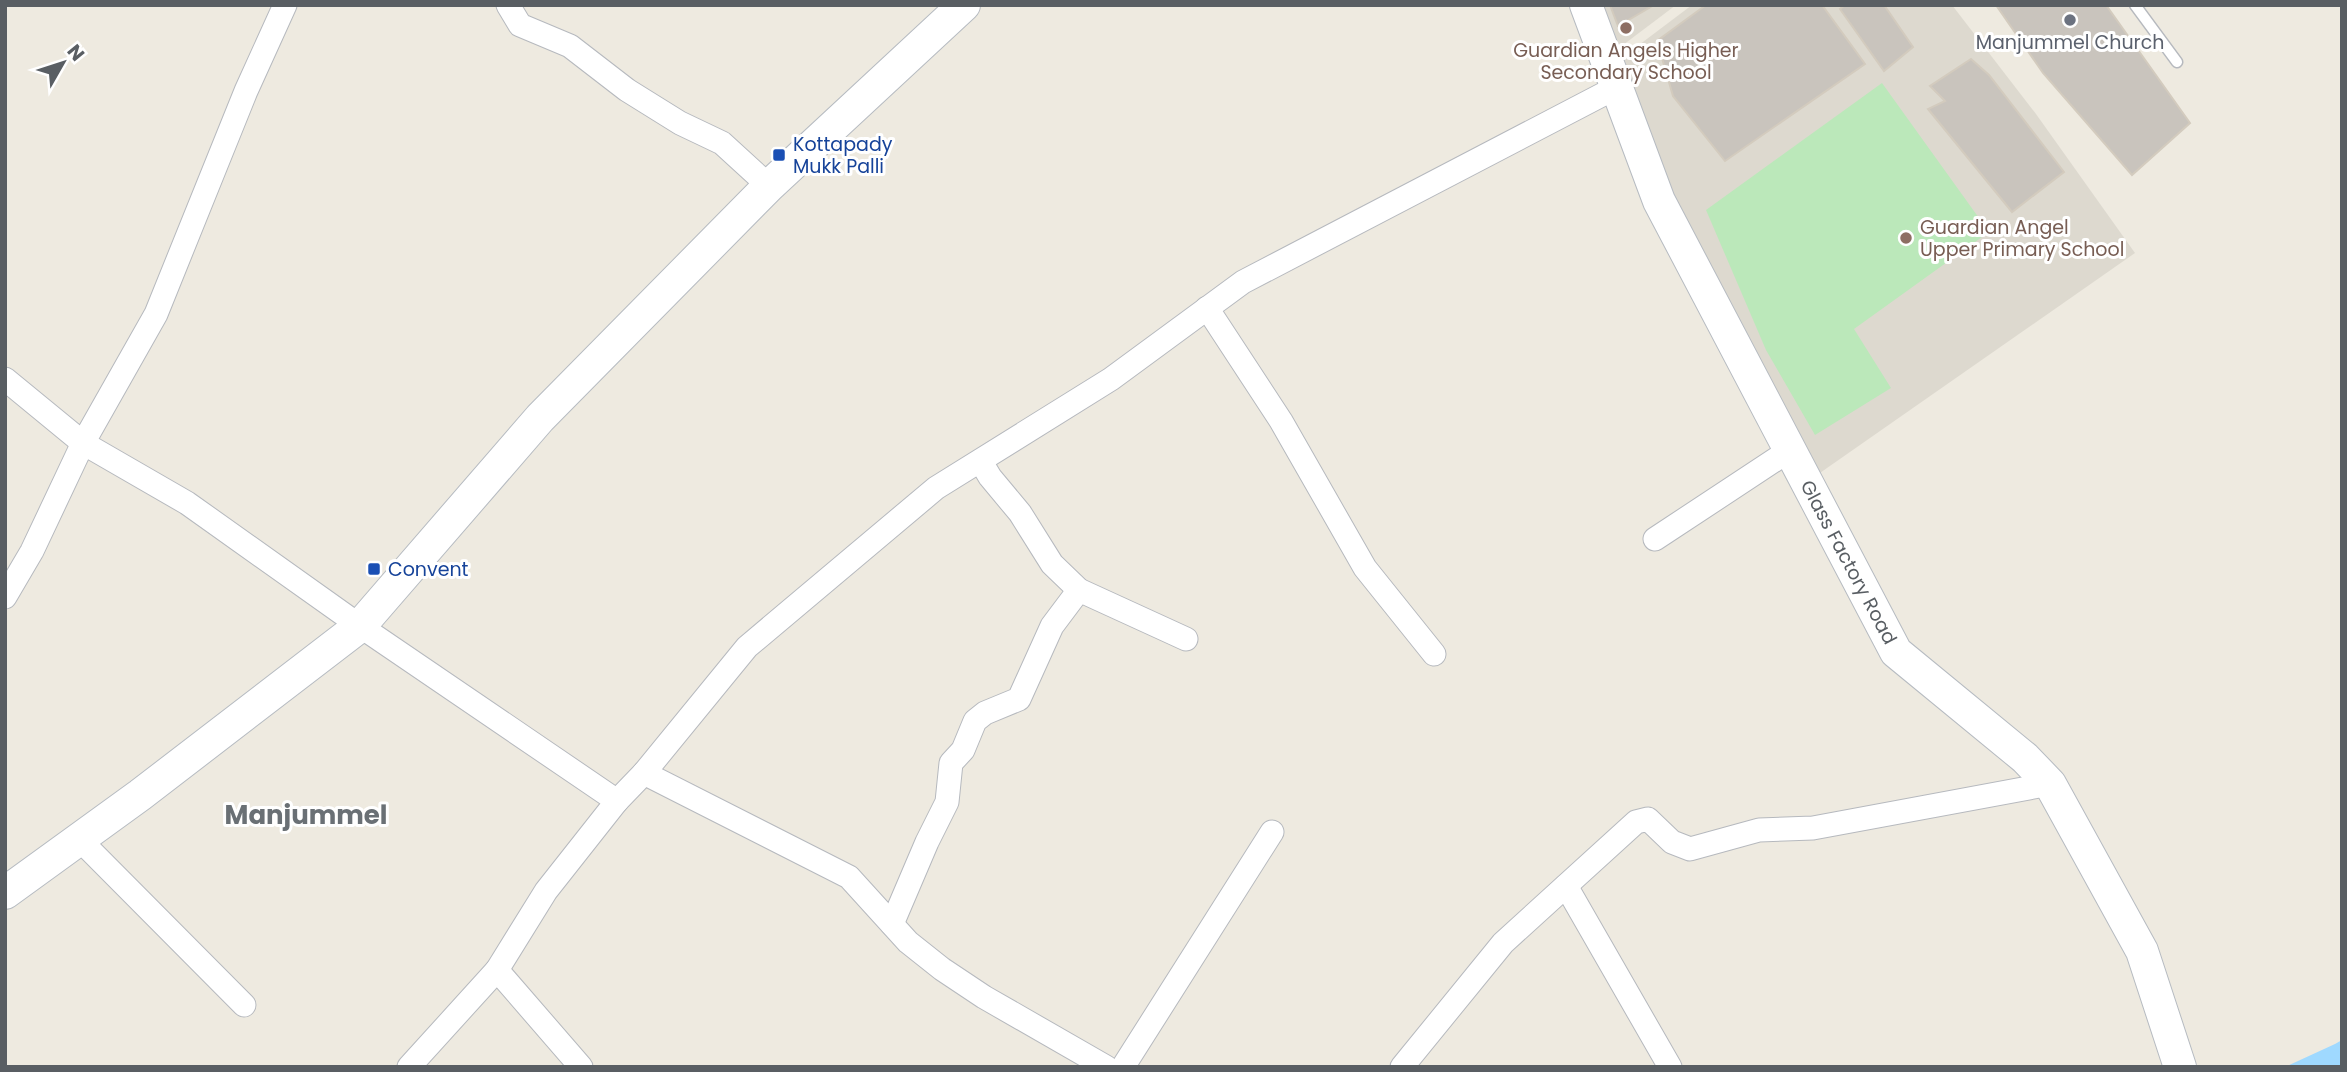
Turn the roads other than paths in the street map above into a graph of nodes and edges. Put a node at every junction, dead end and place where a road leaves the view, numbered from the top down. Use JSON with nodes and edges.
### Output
{"nodes":[{"id":1,"x":285,"y":5,"type":"edge"},
{"id":2,"x":508,"y":5,"type":"edge"},
{"id":3,"x":964,"y":5,"type":"edge"},
{"id":4,"x":1586,"y":5,"type":"edge"},
{"id":5,"x":2135,"y":5,"type":"edge"},
{"id":6,"x":2177,"y":62,"type":"dead end"},
{"id":7,"x":1617,"y":87,"type":"junction"},
{"id":8,"x":769,"y":186,"type":"junction"},
{"id":9,"x":1207,"y":308,"type":"junction"},
{"id":10,"x":5,"y":379,"type":"edge"},
{"id":11,"x":83,"y":443,"type":"junction"},
{"id":12,"x":1790,"y":450,"type":"junction"},
{"id":13,"x":981,"y":462,"type":"junction"},
{"id":14,"x":1655,"y":539,"type":"dead end"},
{"id":15,"x":1079,"y":590,"type":"junction"},
{"id":16,"x":5,"y":597,"type":"edge"},
{"id":17,"x":360,"y":626,"type":"junction"},
{"id":18,"x":1186,"y":639,"type":"dead end"},
{"id":19,"x":1434,"y":654,"type":"dead end"},
{"id":20,"x":644,"y":773,"type":"junction"},
{"id":21,"x":2050,"y":785,"type":"junction"},
{"id":22,"x":617,"y":801,"type":"junction"},
{"id":23,"x":1272,"y":832,"type":"dead end"},
{"id":24,"x":79,"y":839,"type":"junction"},
{"id":25,"x":1566,"y":886,"type":"junction"},
{"id":26,"x":5,"y":893,"type":"edge"},
{"id":27,"x":892,"y":924,"type":"junction"},
{"id":28,"x":497,"y":970,"type":"junction"},
{"id":29,"x":244,"y":1005,"type":"dead end"},
{"id":30,"x":409,"y":1067,"type":"edge"},
{"id":31,"x":581,"y":1067,"type":"edge"},
{"id":32,"x":1106,"y":1067,"type":"edge"},
{"id":33,"x":1123,"y":1067,"type":"edge"},
{"id":34,"x":1402,"y":1067,"type":"edge"},
{"id":35,"x":1670,"y":1067,"type":"edge"},
{"id":36,"x":2180,"y":1067,"type":"edge"}],
"edges":[{"from":1,"to":11,"type":"street"},
{"from":2,"to":8,"type":"street"},
{"from":3,"to":8,"type":"main road"},
{"from":4,"to":7,"type":"main road","name":"Glass Factory Road"},
{"from":5,"to":6,"type":"lane"},
{"from":7,"to":9,"type":"street"},
{"from":7,"to":12,"type":"main road","name":"Glass Factory Road"},
{"from":8,"to":17,"type":"main road"},
{"from":9,"to":13,"type":"street"},
{"from":9,"to":19,"type":"street"},
{"from":10,"to":11,"type":"street"},
{"from":11,"to":16,"type":"street"},
{"from":11,"to":17,"type":"street"},
{"from":12,"to":14,"type":"street"},
{"from":12,"to":21,"type":"main road","name":"Glass Factory Road"},
{"from":13,"to":15,"type":"street"},
{"from":13,"to":20,"type":"street"},
{"from":15,"to":18,"type":"street"},
{"from":15,"to":27,"type":"street"},
{"from":17,"to":22,"type":"street"},
{"from":17,"to":24,"type":"main road"},
{"from":20,"to":22,"type":"street"},
{"from":20,"to":27,"type":"street"},
{"from":21,"to":25,"type":"street"},
{"from":21,"to":36,"type":"main road","name":"Glass Factory Road"},
{"from":22,"to":28,"type":"street"},
{"from":23,"to":33,"type":"street"},
{"from":24,"to":26,"type":"main road"},
{"from":24,"to":29,"type":"street"},
{"from":25,"to":34,"type":"street"},
{"from":25,"to":35,"type":"street"},
{"from":27,"to":32,"type":"street"},
{"from":28,"to":30,"type":"street"},
{"from":28,"to":31,"type":"street"}]}
